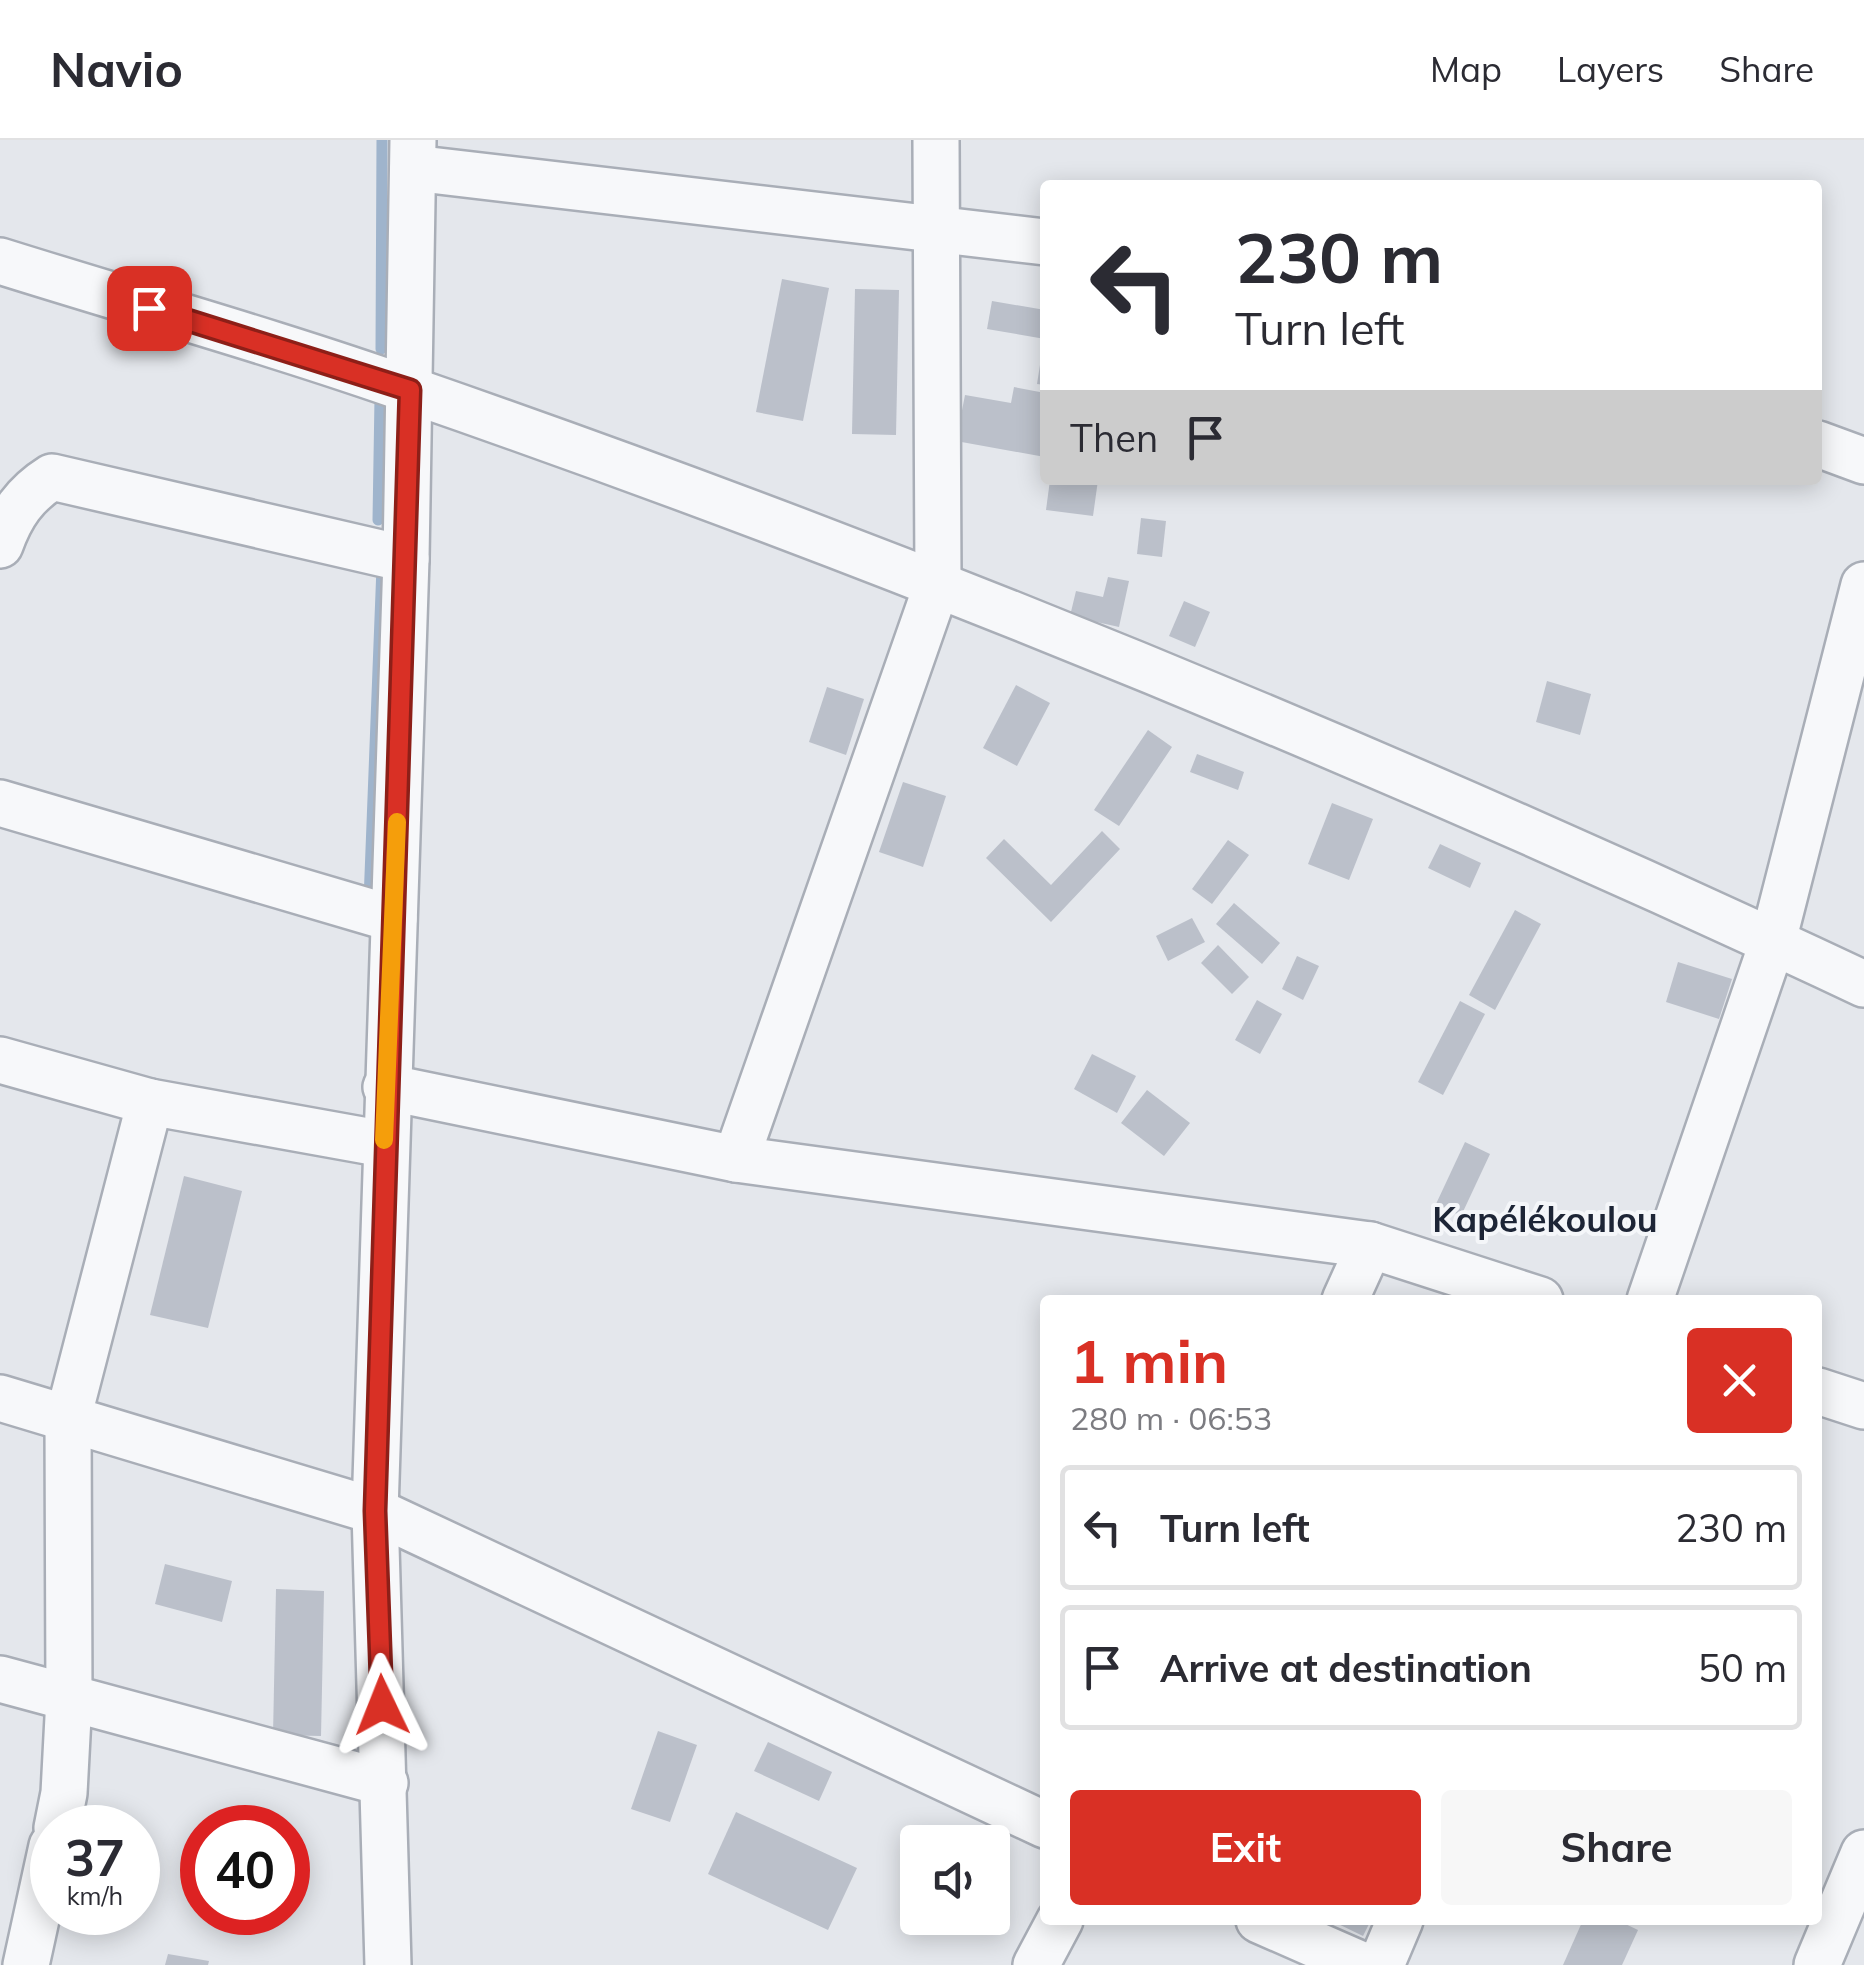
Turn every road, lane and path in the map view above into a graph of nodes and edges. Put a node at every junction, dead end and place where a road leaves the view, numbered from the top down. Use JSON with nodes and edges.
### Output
{"nodes":[{"id":1,"x":936,"y":140,"type":"edge"},
{"id":2,"x":413,"y":154,"type":"edge"},
{"id":3,"x":933,"y":226,"type":"junction"},
{"id":4,"x":1040,"y":241,"type":"edge"},
{"id":5,"x":0,"y":261,"type":"edge"},
{"id":6,"x":410,"y":390,"type":"junction"},
{"id":7,"x":1822,"y":445,"type":"edge"},
{"id":8,"x":1864,"y":461,"type":"edge"},
{"id":9,"x":0,"y":544,"type":"edge"},
{"id":10,"x":406,"y":560,"type":"junction"},
{"id":11,"x":938,"y":582,"type":"junction"},
{"id":12,"x":1864,"y":585,"type":"edge"},
{"id":13,"x":0,"y":803,"type":"edge"},
{"id":14,"x":394,"y":919,"type":"junction"},
{"id":15,"x":1773,"y":941,"type":"junction"},
{"id":16,"x":1864,"y":984,"type":"edge"},
{"id":17,"x":0,"y":1060,"type":"edge"},
{"id":18,"x":386,"y":1087,"type":"junction"},
{"id":19,"x":150,"y":1102,"type":"junction"},
{"id":20,"x":384,"y":1144,"type":"junction"},
{"id":21,"x":736,"y":1158,"type":"junction"},
{"id":22,"x":1370,"y":1245,"type":"junction"},
{"id":23,"x":1347,"y":1295,"type":"edge"},
{"id":24,"x":1525,"y":1295,"type":"edge"},
{"id":25,"x":1652,"y":1295,"type":"edge"},
{"id":26,"x":1822,"y":1392,"type":"edge"},
{"id":27,"x":0,"y":1398,"type":"edge"},
{"id":28,"x":1864,"y":1406,"type":"edge"},
{"id":29,"x":68,"y":1418,"type":"junction"},
{"id":30,"x":375,"y":1511,"type":"junction"},
{"id":31,"x":0,"y":1679,"type":"edge"},
{"id":32,"x":69,"y":1698,"type":"junction"},
{"id":33,"x":385,"y":1783,"type":"junction"},
{"id":34,"x":62,"y":1805,"type":"edge"},
{"id":35,"x":1040,"y":1823,"type":"edge"},
{"id":36,"x":1864,"y":1853,"type":"edge"},
{"id":37,"x":1057,"y":1925,"type":"edge"},
{"id":38,"x":1270,"y":1925,"type":"edge"},
{"id":39,"x":1398,"y":1925,"type":"edge"},
{"id":40,"x":33,"y":1935,"type":"edge"},
{"id":41,"x":26,"y":1965,"type":"edge"},
{"id":42,"x":388,"y":1965,"type":"edge"},
{"id":43,"x":1036,"y":1965,"type":"edge"},
{"id":44,"x":1362,"y":1965,"type":"edge"},
{"id":45,"x":1381,"y":1965,"type":"edge"},
{"id":46,"x":1818,"y":1965,"type":"edge"}],
"edges":[{"from":1,"to":3,"type":"street"},
{"from":2,"to":3,"type":"street"},
{"from":2,"to":6,"type":"street"},
{"from":3,"to":4,"type":"street"},
{"from":3,"to":11,"type":"street"},
{"from":5,"to":6,"type":"street"},
{"from":6,"to":10,"type":"street"},
{"from":6,"to":11,"type":"street"},
{"from":7,"to":8,"type":"street"},
{"from":9,"to":10,"type":"street"},
{"from":10,"to":14,"type":"street"},
{"from":11,"to":15,"type":"street"},
{"from":11,"to":21,"type":"street"},
{"from":12,"to":15,"type":"street"},
{"from":13,"to":14,"type":"street"},
{"from":14,"to":18,"type":"street"},
{"from":15,"to":16,"type":"street"},
{"from":15,"to":25,"type":"street"},
{"from":17,"to":19,"type":"street"},
{"from":18,"to":20,"type":"street"},
{"from":18,"to":21,"type":"street"},
{"from":19,"to":20,"type":"street"},
{"from":19,"to":29,"type":"street"},
{"from":20,"to":30,"type":"street"},
{"from":21,"to":22,"type":"street"},
{"from":22,"to":23,"type":"street"},
{"from":22,"to":24,"type":"street"},
{"from":26,"to":28,"type":"street"},
{"from":27,"to":29,"type":"street"},
{"from":29,"to":30,"type":"street"},
{"from":29,"to":32,"type":"street"},
{"from":30,"to":33,"type":"street"},
{"from":30,"to":35,"type":"street"},
{"from":31,"to":32,"type":"street"},
{"from":32,"to":33,"type":"street"},
{"from":32,"to":34,"type":"street"},
{"from":33,"to":42,"type":"street"},
{"from":36,"to":46,"type":"street"},
{"from":37,"to":43,"type":"street"},
{"from":38,"to":44,"type":"street"},
{"from":39,"to":45,"type":"street"},
{"from":40,"to":41,"type":"street"}]}
